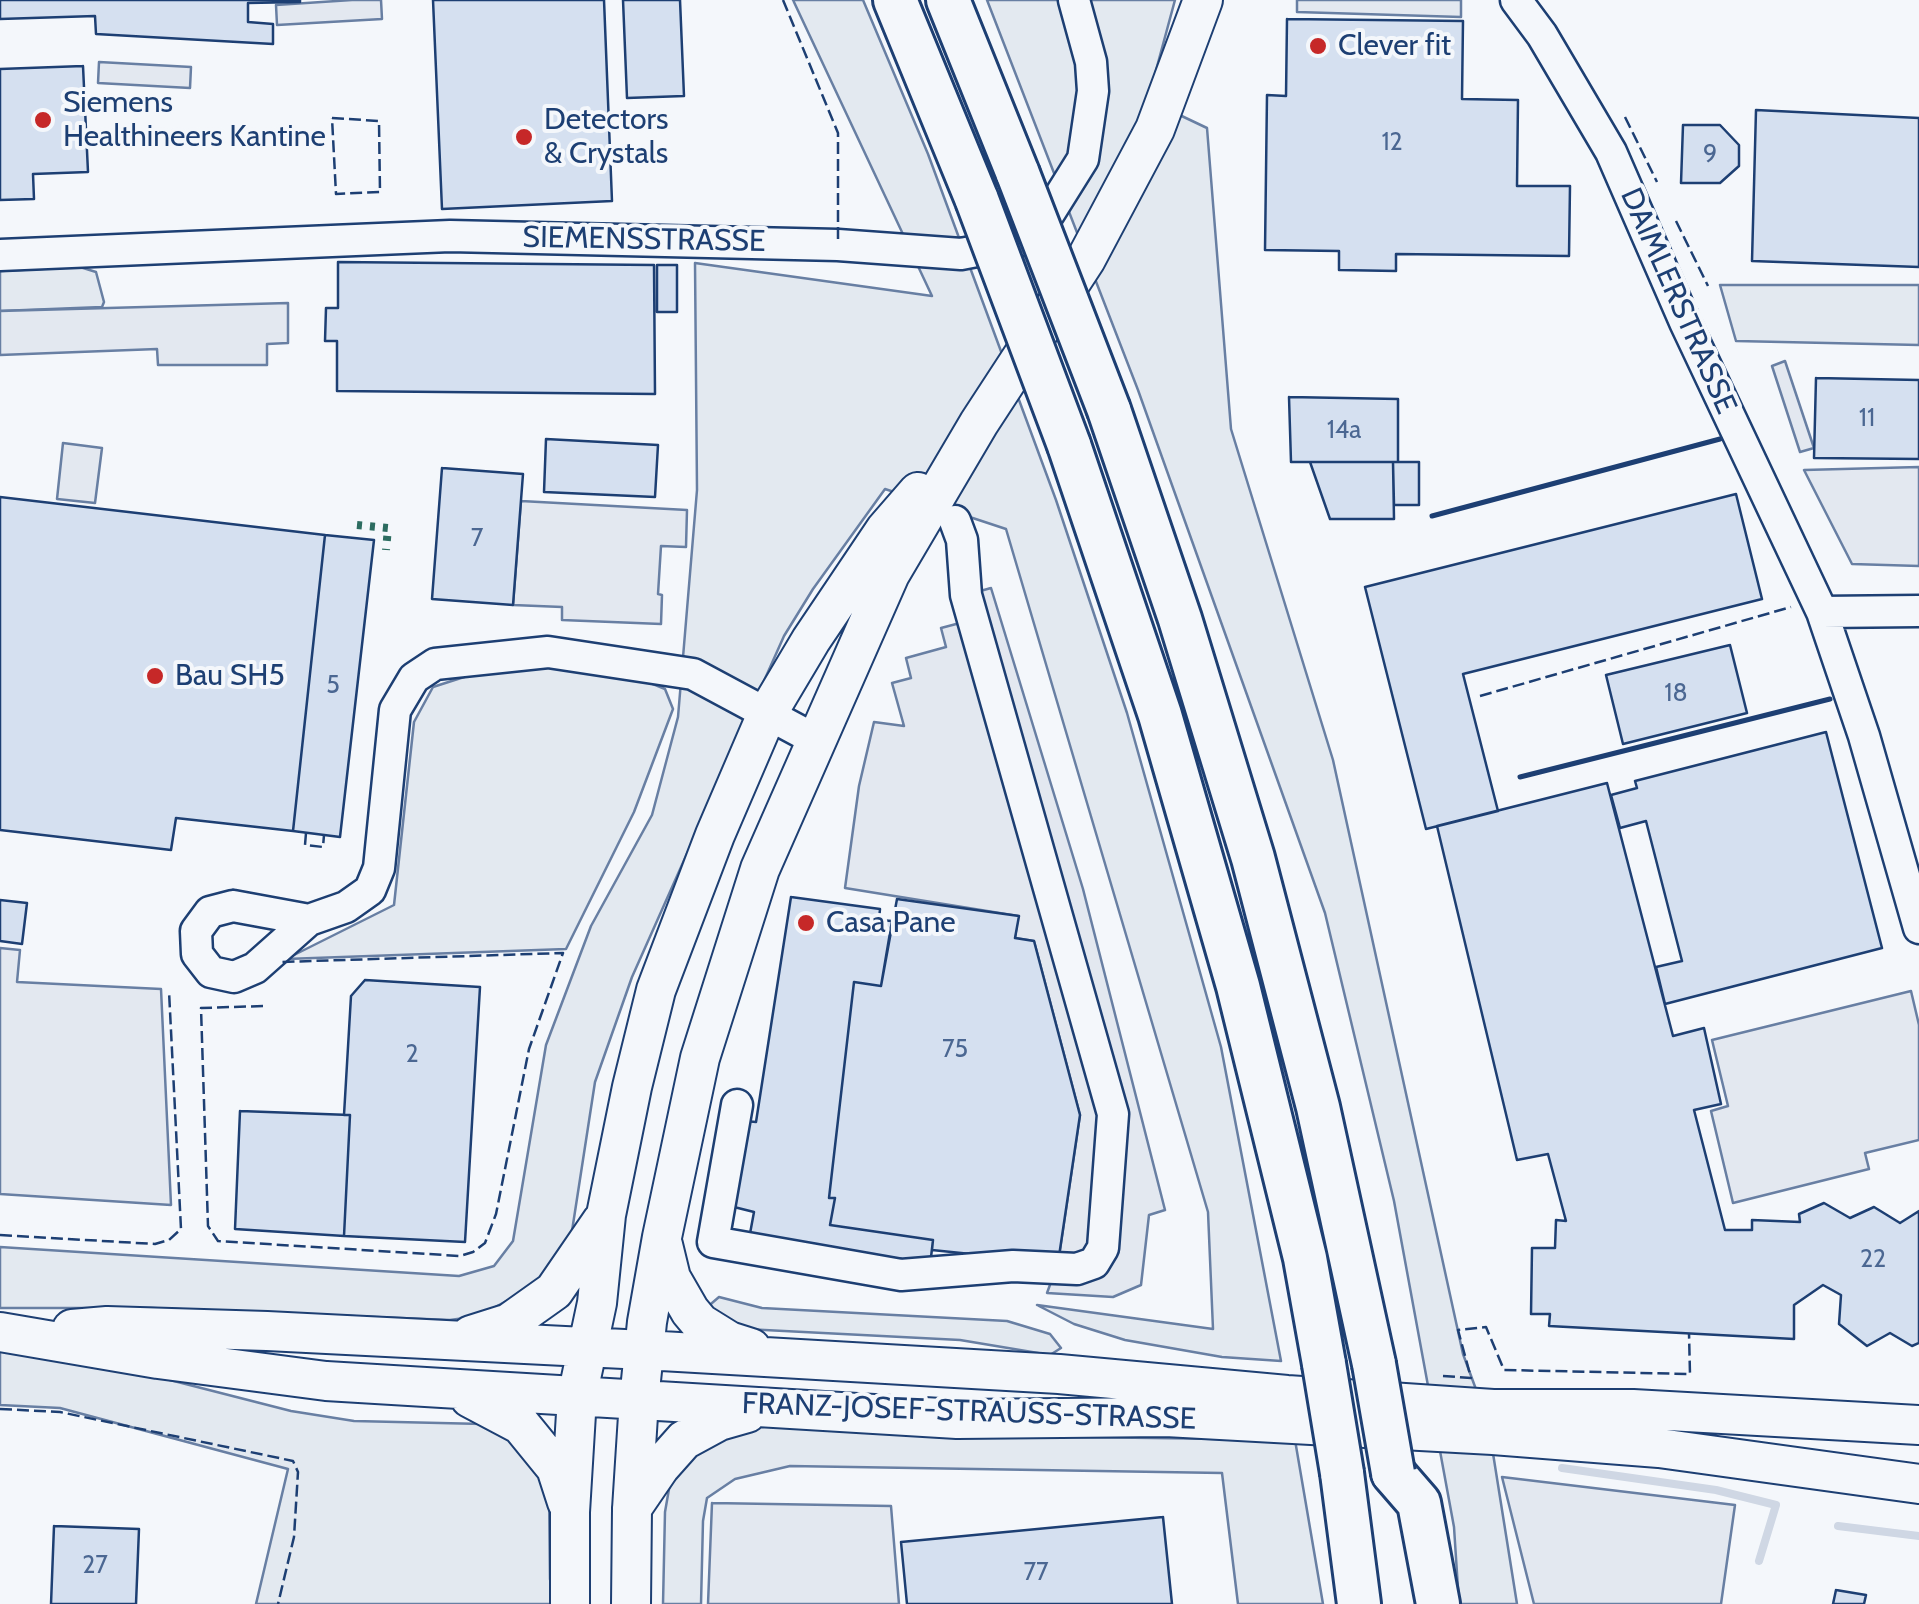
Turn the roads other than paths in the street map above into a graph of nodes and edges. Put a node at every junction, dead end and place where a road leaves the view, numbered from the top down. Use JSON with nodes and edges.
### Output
{"nodes":[{"id":1,"x":895,"y":0,"type":"edge"},
{"id":2,"x":948,"y":0,"type":"edge"},
{"id":3,"x":1074,"y":0,"type":"edge"},
{"id":4,"x":1203,"y":0,"type":"edge"},
{"id":5,"x":1516,"y":0,"type":"edge"},
{"id":6,"x":0,"y":256,"type":"edge"},
{"id":7,"x":979,"y":423,"type":"junction"},
{"id":8,"x":955,"y":521,"type":"dead end"},
{"id":9,"x":1919,"y":611,"type":"edge"},
{"id":10,"x":1822,"y":612,"type":"junction"},
{"id":11,"x":767,"y":714,"type":"junction"},
{"id":12,"x":816,"y":740,"type":"junction"},
{"id":13,"x":309,"y":920,"type":"dead end"},
{"id":14,"x":1919,"y":928,"type":"edge"},
{"id":15,"x":737,"y":1105,"type":"dead end"},
{"id":16,"x":606,"y":1214,"type":"junction"},
{"id":17,"x":662,"y":1237,"type":"junction"},
{"id":18,"x":10,"y":1332,"type":"edge"},
{"id":19,"x":449,"y":1340,"type":"junction"},
{"id":20,"x":586,"y":1348,"type":"junction"},
{"id":21,"x":644,"y":1350,"type":"junction"},
{"id":22,"x":782,"y":1357,"type":"junction"},
{"id":23,"x":449,"y":1389,"type":"junction"},
{"id":24,"x":577,"y":1397,"type":"junction"},
{"id":25,"x":639,"y":1400,"type":"junction"},
{"id":26,"x":780,"y":1408,"type":"junction"},
{"id":27,"x":1904,"y":1425,"type":"edge"},
{"id":28,"x":1822,"y":1469,"type":"junction"},
{"id":29,"x":1393,"y":1474,"type":"junction"},
{"id":30,"x":1919,"y":1484,"type":"edge"},
{"id":31,"x":632,"y":1509,"type":"junction"},
{"id":32,"x":570,"y":1512,"type":"junction"},
{"id":33,"x":570,"y":1604,"type":"edge"},
{"id":34,"x":630,"y":1604,"type":"edge"},
{"id":35,"x":1360,"y":1604,"type":"edge"},
{"id":36,"x":1410,"y":1604,"type":"edge"},
{"id":37,"x":1438,"y":1604,"type":"edge"}],
"edges":[{"from":1,"to":35,"type":"highway","bridge":true},
{"from":2,"to":29,"type":"highway","bridge":true},
{"from":3,"to":6,"type":"street","name":"SIEMENSSTRASSE"},
{"from":4,"to":7,"type":"main road"},
{"from":5,"to":10,"type":"street","name":"DAIMLERSTRASSE"},
{"from":7,"to":11,"type":"main road"},
{"from":7,"to":12,"type":"main road"},
{"from":8,"to":15,"type":"street"},
{"from":9,"to":10,"type":"street"},
{"from":10,"to":14,"type":"street","name":"DAIMLERSTRASSE"},
{"from":11,"to":12,"type":"street"},
{"from":11,"to":13,"type":"street"},
{"from":11,"to":16,"type":"main road"},
{"from":12,"to":17,"type":"main road"},
{"from":16,"to":19,"type":"main road"},
{"from":16,"to":20,"type":"main road"},
{"from":17,"to":21,"type":"main road"},
{"from":17,"to":22,"type":"main road"},
{"from":18,"to":19,"type":"main road","name":"FRANZ-JOSEF-STRAUSS-STRASSE"},
{"from":18,"to":23,"type":"main road","name":"FRANZ-JOSEF-STRAUSS-STRASSE"},
{"from":19,"to":20,"type":"main road","name":"FRANZ-JOSEF-STRAUSS-STRASSE"},
{"from":20,"to":21,"type":"main road","name":"FRANZ-JOSEF-STRAUSS-STRASSE"},
{"from":20,"to":24,"type":"main road"},
{"from":21,"to":22,"type":"main road","name":"FRANZ-JOSEF-STRAUSS-STRASSE"},
{"from":21,"to":25,"type":"main road"},
{"from":22,"to":27,"type":"main road","name":"FRANZ-JOSEF-STRAUSS-STRASSE"},
{"from":23,"to":24,"type":"main road","name":"FRANZ-JOSEF-STRAUSS-STRASSE"},
{"from":23,"to":32,"type":"main road"},
{"from":24,"to":25,"type":"main road","name":"FRANZ-JOSEF-STRAUSS-STRASSE"},
{"from":24,"to":32,"type":"main road"},
{"from":25,"to":26,"type":"main road","name":"FRANZ-JOSEF-STRAUSS-STRASSE"},
{"from":25,"to":31,"type":"main road"},
{"from":26,"to":28,"type":"main road","name":"FRANZ-JOSEF-STRAUSS-STRASSE"},
{"from":26,"to":31,"type":"main road"},
{"from":27,"to":28,"type":"main road"},
{"from":28,"to":30,"type":"main road","name":"FRANZ-JOSEF-STRAUSS-STRASSE"},
{"from":29,"to":36,"type":"highway"},
{"from":29,"to":37,"type":"highway"},
{"from":31,"to":34,"type":"main road"},
{"from":32,"to":33,"type":"main road"}]}
